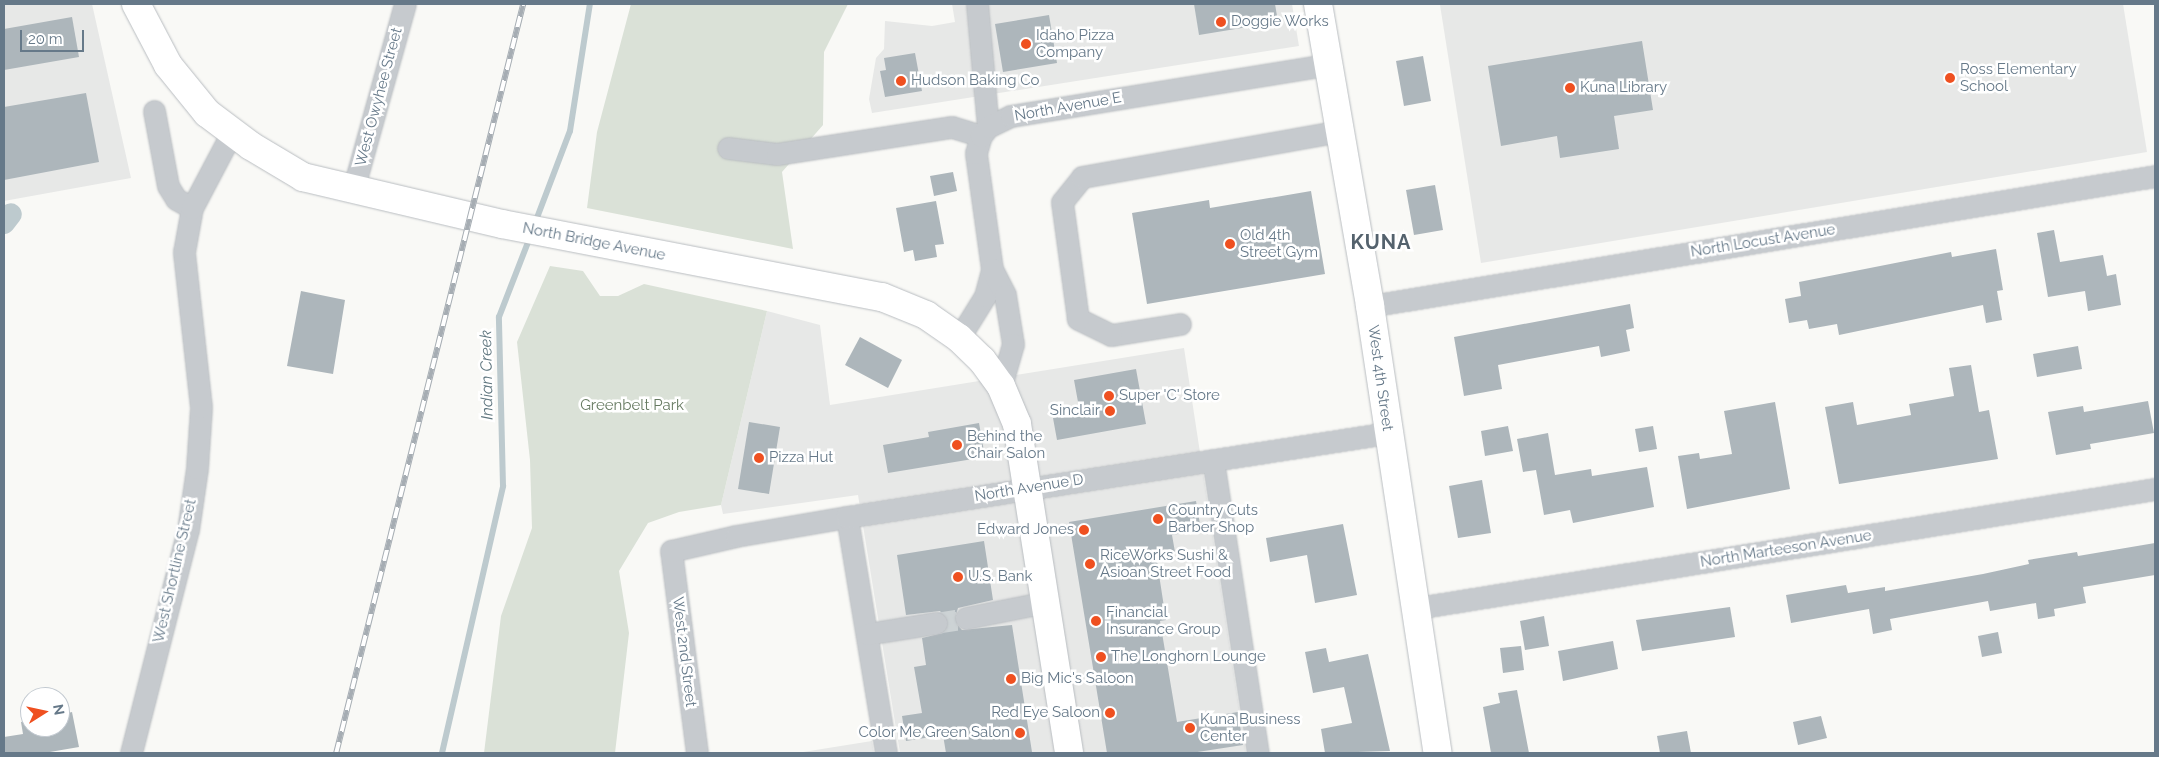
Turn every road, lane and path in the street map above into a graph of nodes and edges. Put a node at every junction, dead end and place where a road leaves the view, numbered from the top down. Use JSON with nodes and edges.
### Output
{"nodes":[{"id":1,"x":136,"y":4,"type":"edge"},
{"id":2,"x":405,"y":4,"type":"edge"},
{"id":3,"x":977,"y":4,"type":"edge"},
{"id":4,"x":1318,"y":4,"type":"edge"},
{"id":5,"x":1327,"y":65,"type":"junction"},
{"id":6,"x":154,"y":111,"type":"dead end"},
{"id":7,"x":985,"y":131,"type":"junction"},
{"id":8,"x":1339,"y":131,"type":"junction"},
{"id":9,"x":232,"y":132,"type":"junction"},
{"id":10,"x":728,"y":148,"type":"dead end"},
{"id":11,"x":2155,"y":176,"type":"edge"},
{"id":12,"x":354,"y":190,"type":"junction"},
{"id":13,"x":192,"y":208,"type":"junction"},
{"id":14,"x":992,"y":269,"type":"junction"},
{"id":15,"x":1370,"y":306,"type":"junction"},
{"id":16,"x":1180,"y":324,"type":"dead end"},
{"id":17,"x":960,"y":338,"type":"junction"},
{"id":18,"x":1002,"y":386,"type":"junction"},
{"id":19,"x":1388,"y":433,"type":"junction"},
{"id":20,"x":1213,"y":460,"type":"junction"},
{"id":21,"x":1029,"y":487,"type":"junction"},
{"id":22,"x":2155,"y":489,"type":"edge"},
{"id":23,"x":848,"y":517,"type":"junction"},
{"id":24,"x":671,"y":551,"type":"joint"},
{"id":25,"x":1046,"y":602,"type":"junction"},
{"id":26,"x":1417,"y":608,"type":"junction"},
{"id":27,"x":966,"y":618,"type":"tunnel mouth"},
{"id":28,"x":936,"y":623,"type":"tunnel mouth"},
{"id":29,"x":867,"y":634,"type":"junction"},
{"id":30,"x":131,"y":753,"type":"edge"},
{"id":31,"x":697,"y":753,"type":"edge"},
{"id":32,"x":886,"y":753,"type":"edge"},
{"id":33,"x":1069,"y":753,"type":"edge"},
{"id":34,"x":1258,"y":753,"type":"edge"},
{"id":35,"x":1438,"y":753,"type":"edge"}],
"edges":[{"from":1,"to":9,"type":"main road","name":"North Bridge Avenue"},
{"from":2,"to":12,"type":"street","name":"West Owyhee Street"},
{"from":3,"to":7,"type":"street"},
{"from":4,"to":5,"type":"main road","name":"West 4th Street"},
{"from":5,"to":7,"type":"street","name":"North Avenue E"},
{"from":5,"to":8,"type":"main road","name":"West 4th Street"},
{"from":6,"to":13,"type":"street"},
{"from":7,"to":10,"type":"street"},
{"from":7,"to":14,"type":"street"},
{"from":8,"to":15,"type":"main road","name":"West 4th Street"},
{"from":8,"to":16,"type":"street"},
{"from":9,"to":12,"type":"main road","name":"North Bridge Avenue"},
{"from":9,"to":13,"type":"street","name":"West Shortline Street"},
{"from":11,"to":15,"type":"street","name":"North Locust Avenue"},
{"from":12,"to":17,"type":"main road","name":"North Bridge Avenue"},
{"from":13,"to":30,"type":"street","name":"West Shortline Street"},
{"from":14,"to":17,"type":"street"},
{"from":14,"to":18,"type":"street"},
{"from":15,"to":19,"type":"main road","name":"West 4th Street"},
{"from":17,"to":18,"type":"main road","name":"North Bridge Avenue"},
{"from":18,"to":21,"type":"main road","name":"North Bridge Avenue"},
{"from":19,"to":20,"type":"street","name":"North Avenue D"},
{"from":19,"to":26,"type":"main road","name":"West 4th Street"},
{"from":20,"to":21,"type":"street","name":"North Avenue D"},
{"from":20,"to":34,"type":"street"},
{"from":21,"to":23,"type":"street","name":"North Avenue D"},
{"from":21,"to":25,"type":"main road","name":"North Bridge Avenue"},
{"from":22,"to":26,"type":"street","name":"North Marteeson Avenue"},
{"from":23,"to":24,"type":"street","name":"North Avenue D"},
{"from":23,"to":29,"type":"street"},
{"from":24,"to":31,"type":"street","name":"West 2nd Street"},
{"from":25,"to":27,"type":"street"},
{"from":25,"to":33,"type":"main road","name":"North Bridge Avenue"},
{"from":26,"to":35,"type":"main road","name":"West 4th Street"},
{"from":28,"to":29,"type":"street"},
{"from":29,"to":32,"type":"street"}]}
